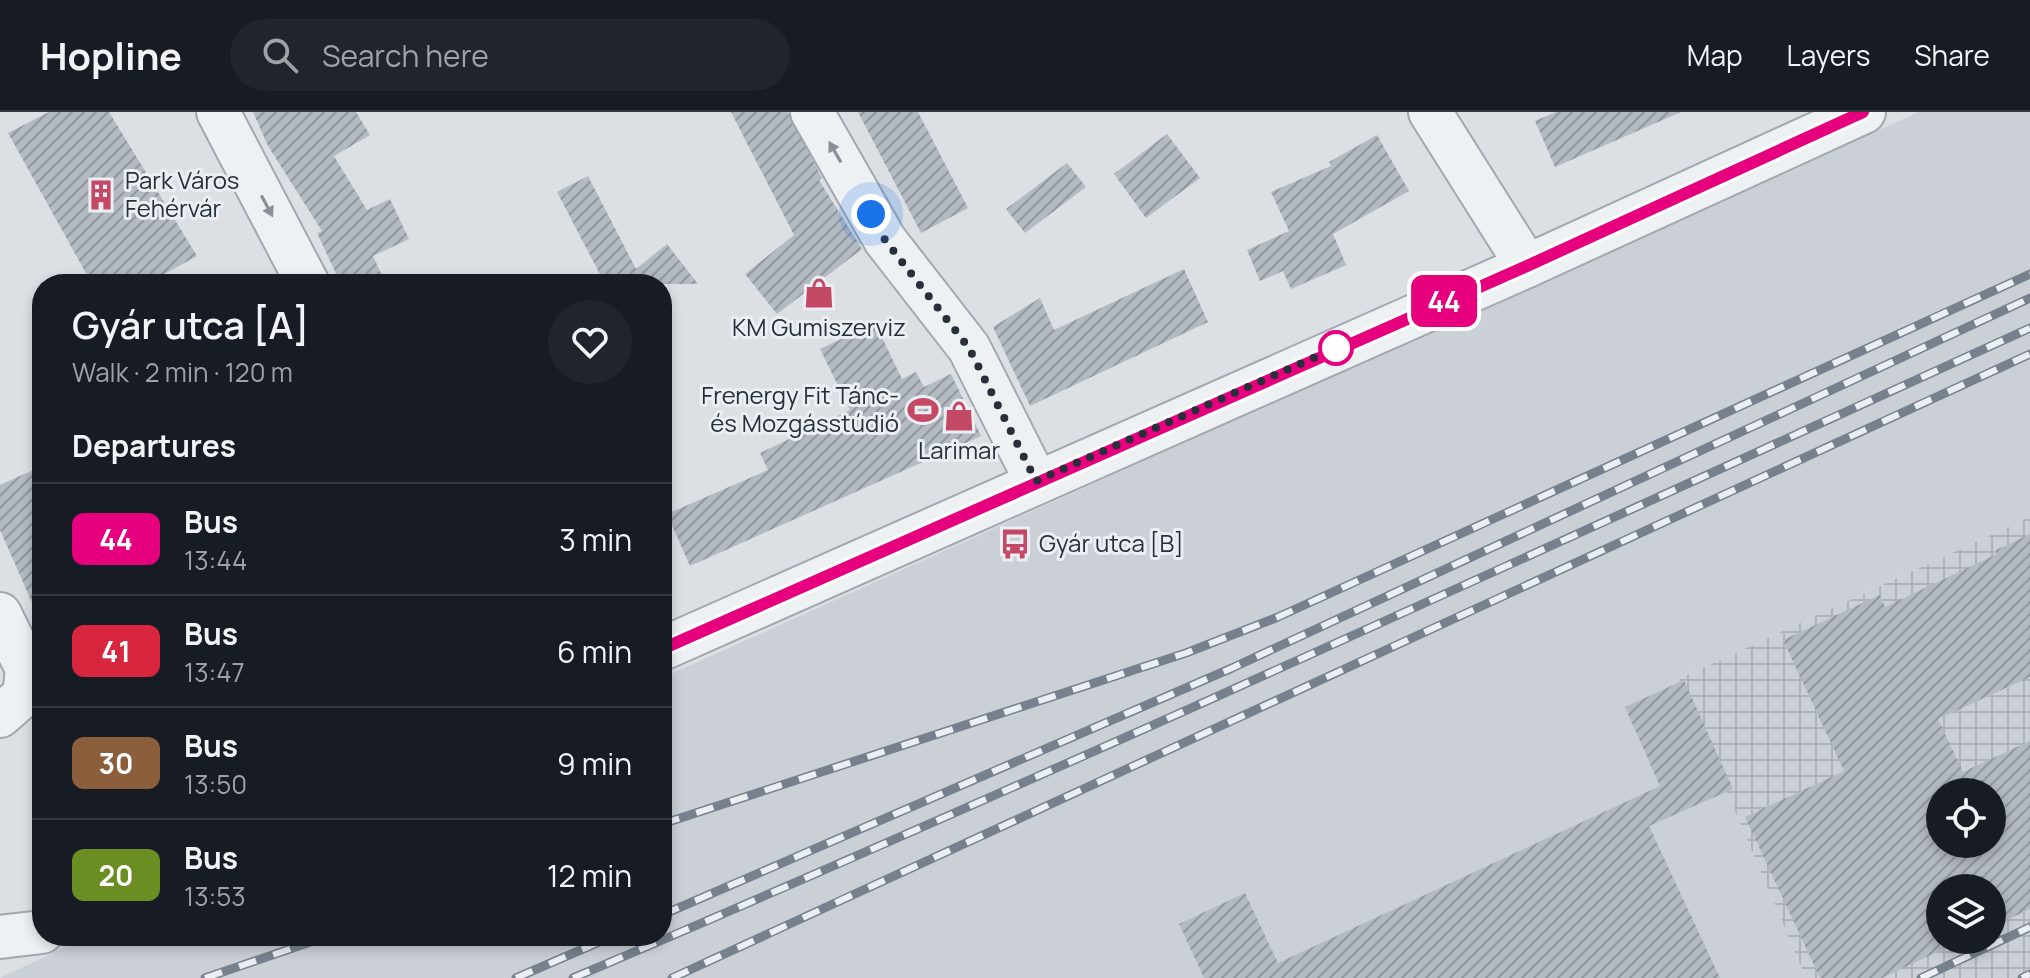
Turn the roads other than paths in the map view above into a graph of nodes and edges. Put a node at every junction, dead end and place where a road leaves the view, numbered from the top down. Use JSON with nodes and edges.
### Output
{"nodes":[{"id":1,"x":218,"y":112,"type":"edge"},
{"id":2,"x":812,"y":112,"type":"edge"},
{"id":3,"x":1430,"y":112,"type":"edge"},
{"id":4,"x":1864,"y":112,"type":"edge"},
{"id":5,"x":1527,"y":266,"type":"junction"},
{"id":6,"x":303,"y":274,"type":"edge"},
{"id":7,"x":1036,"y":481,"type":"junction"},
{"id":8,"x":0,"y":614,"type":"edge"},
{"id":9,"x":672,"y":645,"type":"edge"},
{"id":10,"x":0,"y":716,"type":"edge"},
{"id":11,"x":32,"y":933,"type":"edge"},
{"id":12,"x":0,"y":937,"type":"edge"}],
"edges":[{"from":1,"to":6,"type":"street","one_way":true},
{"from":7,"to":2,"type":"street","one_way":true},
{"from":3,"to":5,"type":"street"},
{"from":4,"to":5,"type":"street"},
{"from":5,"to":7,"type":"street"},
{"from":7,"to":9,"type":"street"},
{"from":8,"to":10,"type":"street"},
{"from":11,"to":12,"type":"street"}]}
